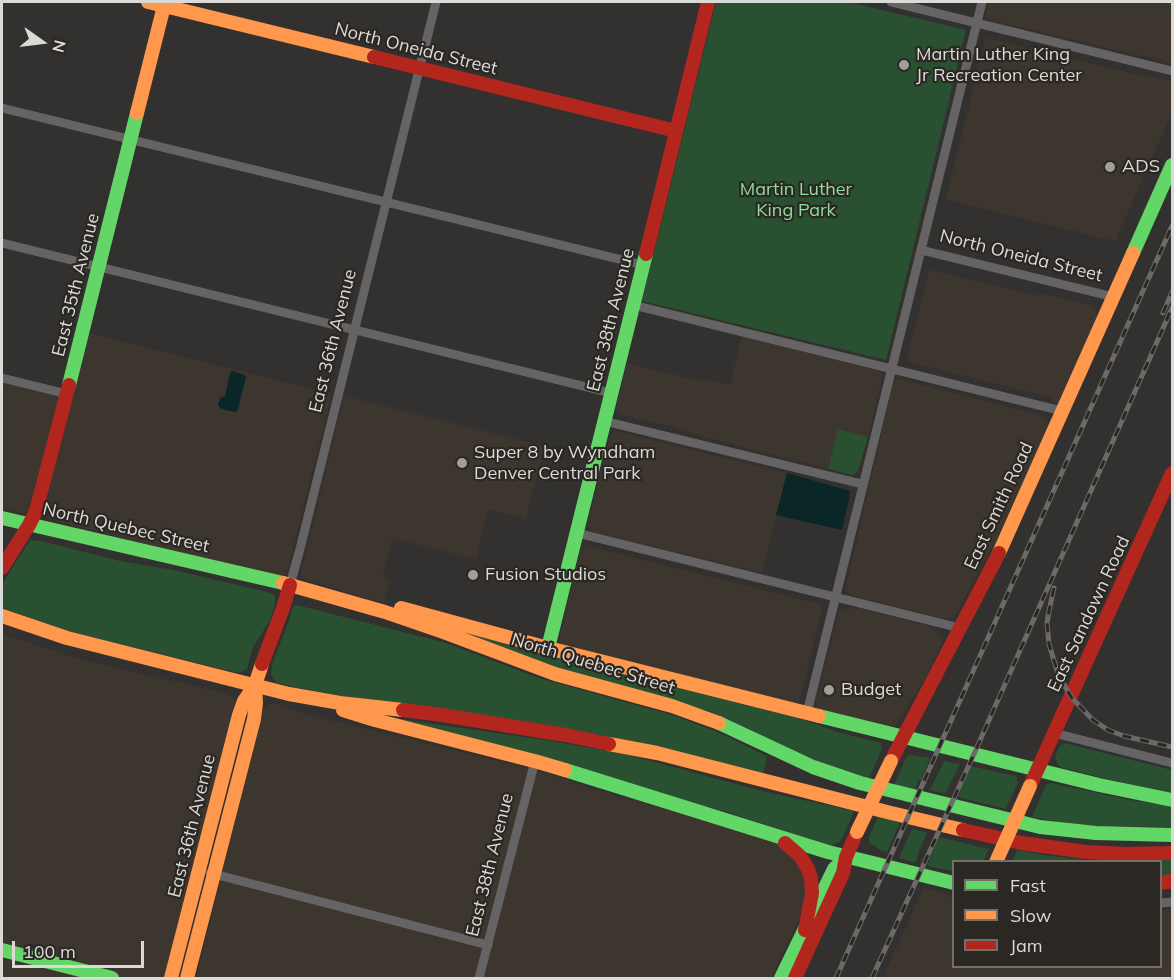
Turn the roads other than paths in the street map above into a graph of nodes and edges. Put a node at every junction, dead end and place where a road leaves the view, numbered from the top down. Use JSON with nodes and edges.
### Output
{"nodes":[{"id":1,"x":148,"y":2,"type":"edge"},
{"id":2,"x":436,"y":2,"type":"edge"},
{"id":3,"x":708,"y":2,"type":"edge"},
{"id":4,"x":891,"y":2,"type":"edge"},
{"id":5,"x":982,"y":2,"type":"edge"},
{"id":6,"x":164,"y":3,"type":"edge"},
{"id":7,"x":977,"y":23,"type":"junction"},
{"id":8,"x":419,"y":68,"type":"junction"},
{"id":9,"x":1173,"y":71,"type":"edge"},
{"id":10,"x":2,"y":108,"type":"edge"},
{"id":11,"x":676,"y":131,"type":"junction"},
{"id":12,"x":130,"y":140,"type":"junction"},
{"id":13,"x":1173,"y":165,"type":"edge"},
{"id":14,"x":386,"y":202,"type":"junction"},
{"id":15,"x":2,"y":243,"type":"edge"},
{"id":16,"x":921,"y":250,"type":"junction"},
{"id":17,"x":643,"y":265,"type":"junction"},
{"id":18,"x":99,"y":267,"type":"junction"},
{"id":19,"x":1114,"y":297,"type":"junction"},
{"id":20,"x":633,"y":305,"type":"junction"},
{"id":21,"x":354,"y":329,"type":"junction"},
{"id":22,"x":891,"y":369,"type":"junction"},
{"id":23,"x":2,"y":378,"type":"edge"},
{"id":24,"x":611,"y":393,"type":"junction"},
{"id":25,"x":67,"y":394,"type":"junction"},
{"id":26,"x":1062,"y":411,"type":"junction"},
{"id":27,"x":604,"y":421,"type":"junction"},
{"id":28,"x":1173,"y":473,"type":"edge"},
{"id":29,"x":862,"y":484,"type":"junction"},
{"id":30,"x":2,"y":518,"type":"edge"},
{"id":31,"x":29,"y":525,"type":"junction"},
{"id":32,"x":577,"y":533,"type":"junction"},
{"id":33,"x":2,"y":568,"type":"edge"},
{"id":34,"x":290,"y":585,"type":"junction"},
{"id":35,"x":835,"y":597,"type":"junction"},
{"id":36,"x":352,"y":602,"type":"junction"},
{"id":37,"x":2,"y":616,"type":"edge"},
{"id":38,"x":960,"y":628,"type":"junction"},
{"id":39,"x":548,"y":648,"type":"junction"},
{"id":40,"x":255,"y":685,"type":"junction"},
{"id":41,"x":289,"y":694,"type":"junction"},
{"id":42,"x":807,"y":713,"type":"junction"},
{"id":43,"x":1054,"y":733,"type":"junction"},
{"id":44,"x":903,"y":736,"type":"junction"},
{"id":45,"x":535,"y":761,"type":"junction"},
{"id":46,"x":1173,"y":763,"type":"edge"},
{"id":47,"x":1037,"y":769,"type":"junction"},
{"id":48,"x":1173,"y":800,"type":"edge"},
{"id":49,"x":1173,"y":835,"type":"edge"},
{"id":50,"x":775,"y":836,"type":"junction"},
{"id":51,"x":1173,"y":853,"type":"edge"},
{"id":52,"x":846,"y":857,"type":"junction"},
{"id":53,"x":996,"y":860,"type":"edge"},
{"id":54,"x":199,"y":871,"type":"junction"},
{"id":55,"x":214,"y":874,"type":"junction"},
{"id":56,"x":952,"y":883,"type":"edge"},
{"id":57,"x":805,"y":930,"type":"junction"},
{"id":58,"x":488,"y":945,"type":"junction"},
{"id":59,"x":2,"y":950,"type":"edge"},
{"id":60,"x":112,"y":978,"type":"edge"},
{"id":61,"x":171,"y":978,"type":"edge"},
{"id":62,"x":187,"y":978,"type":"edge"},
{"id":63,"x":479,"y":978,"type":"edge"},
{"id":64,"x":781,"y":978,"type":"edge"},
{"id":65,"x":795,"y":978,"type":"edge"}],
"edges":[{"from":1,"to":6,"type":"street","name":"North Oneida Street"},
{"from":2,"to":8,"type":"street","name":"East 36th Avenue"},
{"from":3,"to":11,"type":"street","name":"East 38th Avenue"},
{"from":4,"to":7,"type":"street"},
{"from":5,"to":7,"type":"street"},
{"from":6,"to":8,"type":"street","name":"North Oneida Street"},
{"from":6,"to":12,"type":"street","name":"East 35th Avenue"},
{"from":7,"to":9,"type":"street"},
{"from":7,"to":16,"type":"street"},
{"from":8,"to":11,"type":"street","name":"North Oneida Street"},
{"from":8,"to":14,"type":"street","name":"East 36th Avenue"},
{"from":10,"to":12,"type":"street"},
{"from":11,"to":17,"type":"street","name":"East 38th Avenue"},
{"from":12,"to":14,"type":"street"},
{"from":12,"to":18,"type":"street","name":"East 35th Avenue"},
{"from":13,"to":19,"type":"street","name":"East Smith Road"},
{"from":14,"to":17,"type":"street"},
{"from":14,"to":21,"type":"street","name":"East 36th Avenue"},
{"from":15,"to":18,"type":"street"},
{"from":16,"to":19,"type":"street","name":"North Oneida Street"},
{"from":16,"to":22,"type":"street"},
{"from":17,"to":20,"type":"street","name":"East 38th Avenue"},
{"from":18,"to":21,"type":"street"},
{"from":18,"to":25,"type":"street","name":"East 35th Avenue"},
{"from":19,"to":26,"type":"street","name":"East Smith Road"},
{"from":20,"to":22,"type":"street"},
{"from":20,"to":24,"type":"street","name":"East 38th Avenue"},
{"from":21,"to":24,"type":"street"},
{"from":21,"to":34,"type":"street","name":"East 36th Avenue"},
{"from":22,"to":26,"type":"street"},
{"from":22,"to":29,"type":"street"},
{"from":23,"to":25,"type":"street"},
{"from":24,"to":27,"type":"street","name":"East 38th Avenue"},
{"from":25,"to":31,"type":"street","name":"East 35th Avenue"},
{"from":26,"to":38,"type":"street","name":"East Smith Road"},
{"from":27,"to":29,"type":"street"},
{"from":27,"to":32,"type":"street","name":"East 38th Avenue"},
{"from":28,"to":43,"type":"street","name":"East Sandown Road"},
{"from":29,"to":35,"type":"street"},
{"from":30,"to":31,"type":"street","name":"North Quebec Street"},
{"from":31,"to":33,"type":"street","name":"East 35th Avenue"},
{"from":31,"to":34,"type":"street","name":"North Quebec Street"},
{"from":32,"to":35,"type":"street"},
{"from":32,"to":39,"type":"street","name":"East 38th Avenue"},
{"from":34,"to":36,"type":"street","name":"North Quebec Street"},
{"from":34,"to":40,"type":"street","name":"East 36th Avenue"},
{"from":35,"to":38,"type":"street"},
{"from":35,"to":42,"type":"street"},
{"from":36,"to":39,"type":"street"},
{"from":36,"to":49,"type":"street","name":"North Quebec Street"},
{"from":37,"to":40,"type":"street"},
{"from":38,"to":44,"type":"street","name":"East Smith Road"},
{"from":39,"to":42,"type":"street"},
{"from":40,"to":41,"type":"street"},
{"from":40,"to":54,"type":"street","name":"East 36th Avenue"},
{"from":40,"to":55,"type":"street","name":"East 36th Avenue"},
{"from":41,"to":45,"type":"street"},
{"from":41,"to":51,"type":"street"},
{"from":42,"to":44,"type":"street"},
{"from":43,"to":46,"type":"street"},
{"from":43,"to":47,"type":"street","name":"East Sandown Road"},
{"from":44,"to":47,"type":"street"},
{"from":44,"to":52,"type":"street","name":"East Smith Road","bridge":true},
{"from":45,"to":50,"type":"street"},
{"from":45,"to":58,"type":"street","name":"East 38th Avenue"},
{"from":47,"to":48,"type":"street"},
{"from":47,"to":53,"type":"street","name":"East Sandown Road","bridge":true},
{"from":50,"to":52,"type":"street"},
{"from":50,"to":57,"type":"street"},
{"from":52,"to":56,"type":"street"},
{"from":52,"to":57,"type":"street","name":"East Smith Road"},
{"from":52,"to":65,"type":"street","name":"East Smith Road"},
{"from":54,"to":55,"type":"street"},
{"from":54,"to":61,"type":"street","name":"East 36th Avenue"},
{"from":55,"to":58,"type":"street"},
{"from":55,"to":62,"type":"street","name":"East 36th Avenue"},
{"from":57,"to":64,"type":"street","name":"East Smith Road"},
{"from":58,"to":63,"type":"street","name":"East 38th Avenue"},
{"from":59,"to":60,"type":"street"}]}
